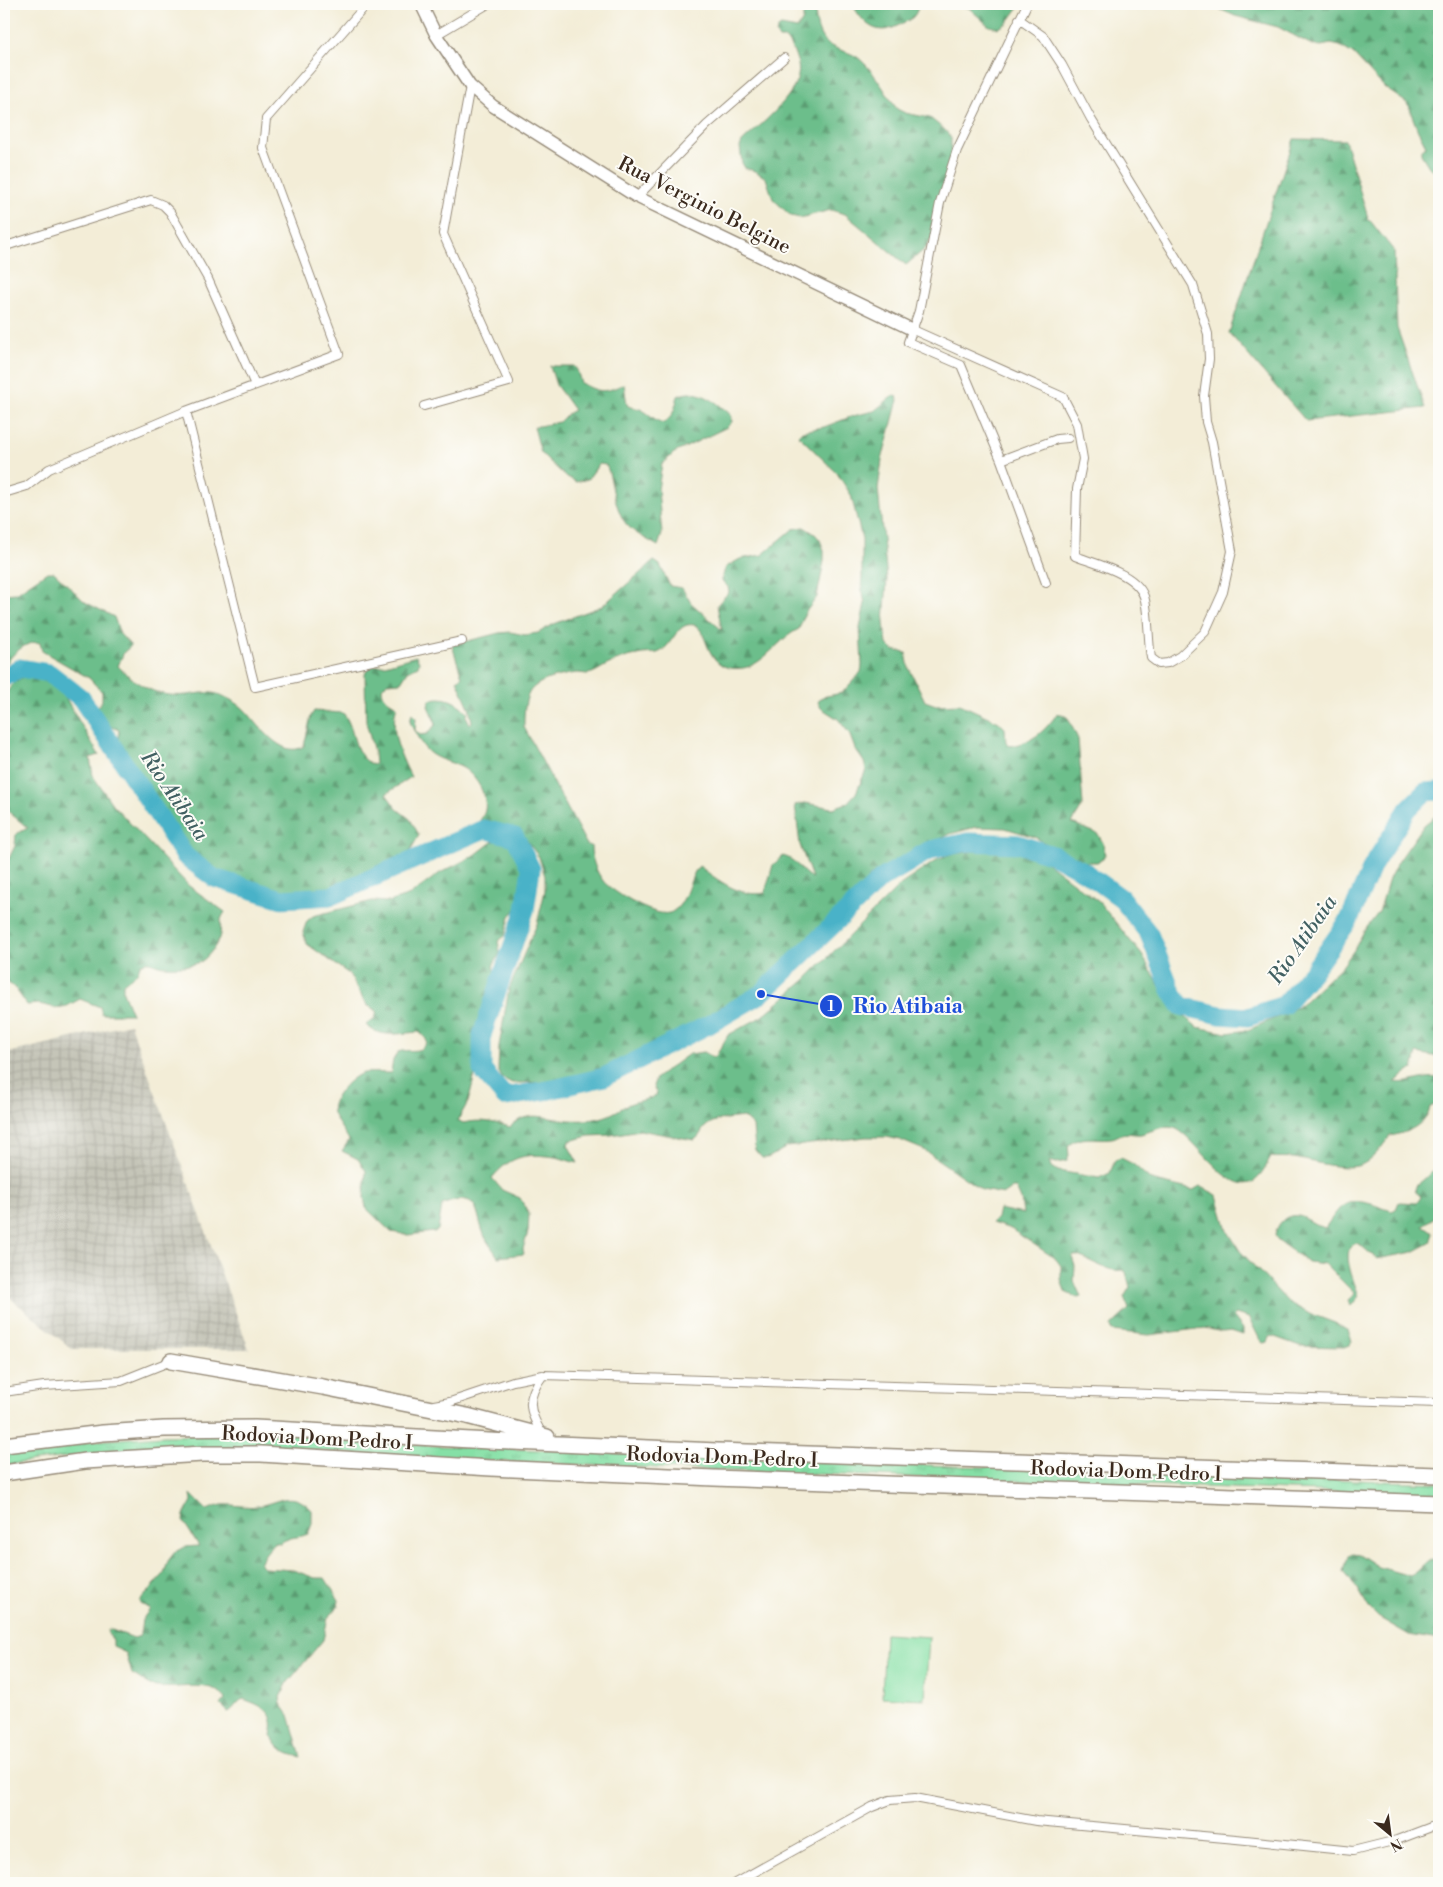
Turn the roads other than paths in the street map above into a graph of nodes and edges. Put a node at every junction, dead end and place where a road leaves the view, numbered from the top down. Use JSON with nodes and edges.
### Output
{"nodes":[{"id":1,"x":367,"y":4,"type":"edge"},
{"id":2,"x":421,"y":4,"type":"edge"},
{"id":3,"x":488,"y":4,"type":"edge"},
{"id":4,"x":1027,"y":4,"type":"edge"},
{"id":5,"x":1018,"y":19,"type":"junction"},
{"id":6,"x":436,"y":35,"type":"junction"},
{"id":7,"x":784,"y":58,"type":"dead end"},
{"id":8,"x":470,"y":86,"type":"junction"},
{"id":9,"x":636,"y":198,"type":"junction"},
{"id":10,"x":4,"y":244,"type":"edge"},
{"id":11,"x":912,"y":328,"type":"junction"},
{"id":12,"x":255,"y":385,"type":"junction"},
{"id":13,"x":424,"y":406,"type":"dead end"},
{"id":14,"x":186,"y":411,"type":"junction"},
{"id":15,"x":1068,"y":438,"type":"dead end"},
{"id":16,"x":1001,"y":460,"type":"junction"},
{"id":17,"x":4,"y":493,"type":"edge"},
{"id":18,"x":1046,"y":583,"type":"dead end"},
{"id":19,"x":462,"y":641,"type":"dead end"},
{"id":20,"x":171,"y":1362,"type":"joint"},
{"id":21,"x":543,"y":1375,"type":"junction"},
{"id":22,"x":4,"y":1392,"type":"edge"},
{"id":23,"x":1439,"y":1403,"type":"edge"},
{"id":24,"x":422,"y":1407,"type":"junction"},
{"id":25,"x":543,"y":1436,"type":"junction"},
{"id":26,"x":4,"y":1445,"type":"edge"},
{"id":27,"x":628,"y":1447,"type":"junction"},
{"id":28,"x":4,"y":1473,"type":"edge"},
{"id":29,"x":1439,"y":1475,"type":"edge"},
{"id":30,"x":1439,"y":1503,"type":"edge"},
{"id":31,"x":1439,"y":1824,"type":"edge"},
{"id":32,"x":736,"y":1883,"type":"edge"}],
"edges":[{"from":1,"to":12,"type":"street"},
{"from":2,"to":6,"type":"street","name":"Rua Verginio Belgine"},
{"from":3,"to":6,"type":"street"},
{"from":4,"to":5,"type":"street"},
{"from":5,"to":11,"type":"street"},
{"from":5,"to":11,"type":"street"},
{"from":6,"to":8,"type":"street","name":"Rua Verginio Belgine"},
{"from":7,"to":9,"type":"street"},
{"from":8,"to":9,"type":"street","name":"Rua Verginio Belgine"},
{"from":8,"to":13,"type":"street"},
{"from":9,"to":11,"type":"street","name":"Rua Verginio Belgine"},
{"from":10,"to":12,"type":"street"},
{"from":11,"to":16,"type":"street"},
{"from":12,"to":14,"type":"street"},
{"from":14,"to":17,"type":"street"},
{"from":14,"to":19,"type":"street"},
{"from":15,"to":16,"type":"street"},
{"from":16,"to":18,"type":"street"},
{"from":20,"to":22,"type":"street"},
{"from":20,"to":24,"type":"highway"},
{"from":21,"to":23,"type":"street"},
{"from":21,"to":24,"type":"street"},
{"from":21,"to":25,"type":"street"},
{"from":24,"to":25,"type":"highway"},
{"from":25,"to":27,"type":"highway"},
{"from":26,"to":27,"type":"highway","name":"Rodovia Dom Pedro I"},
{"from":27,"to":29,"type":"highway","name":"Rodovia Dom Pedro I"},
{"from":28,"to":30,"type":"highway","name":"Rodovia Dom Pedro I"},
{"from":31,"to":32,"type":"street"}]}
